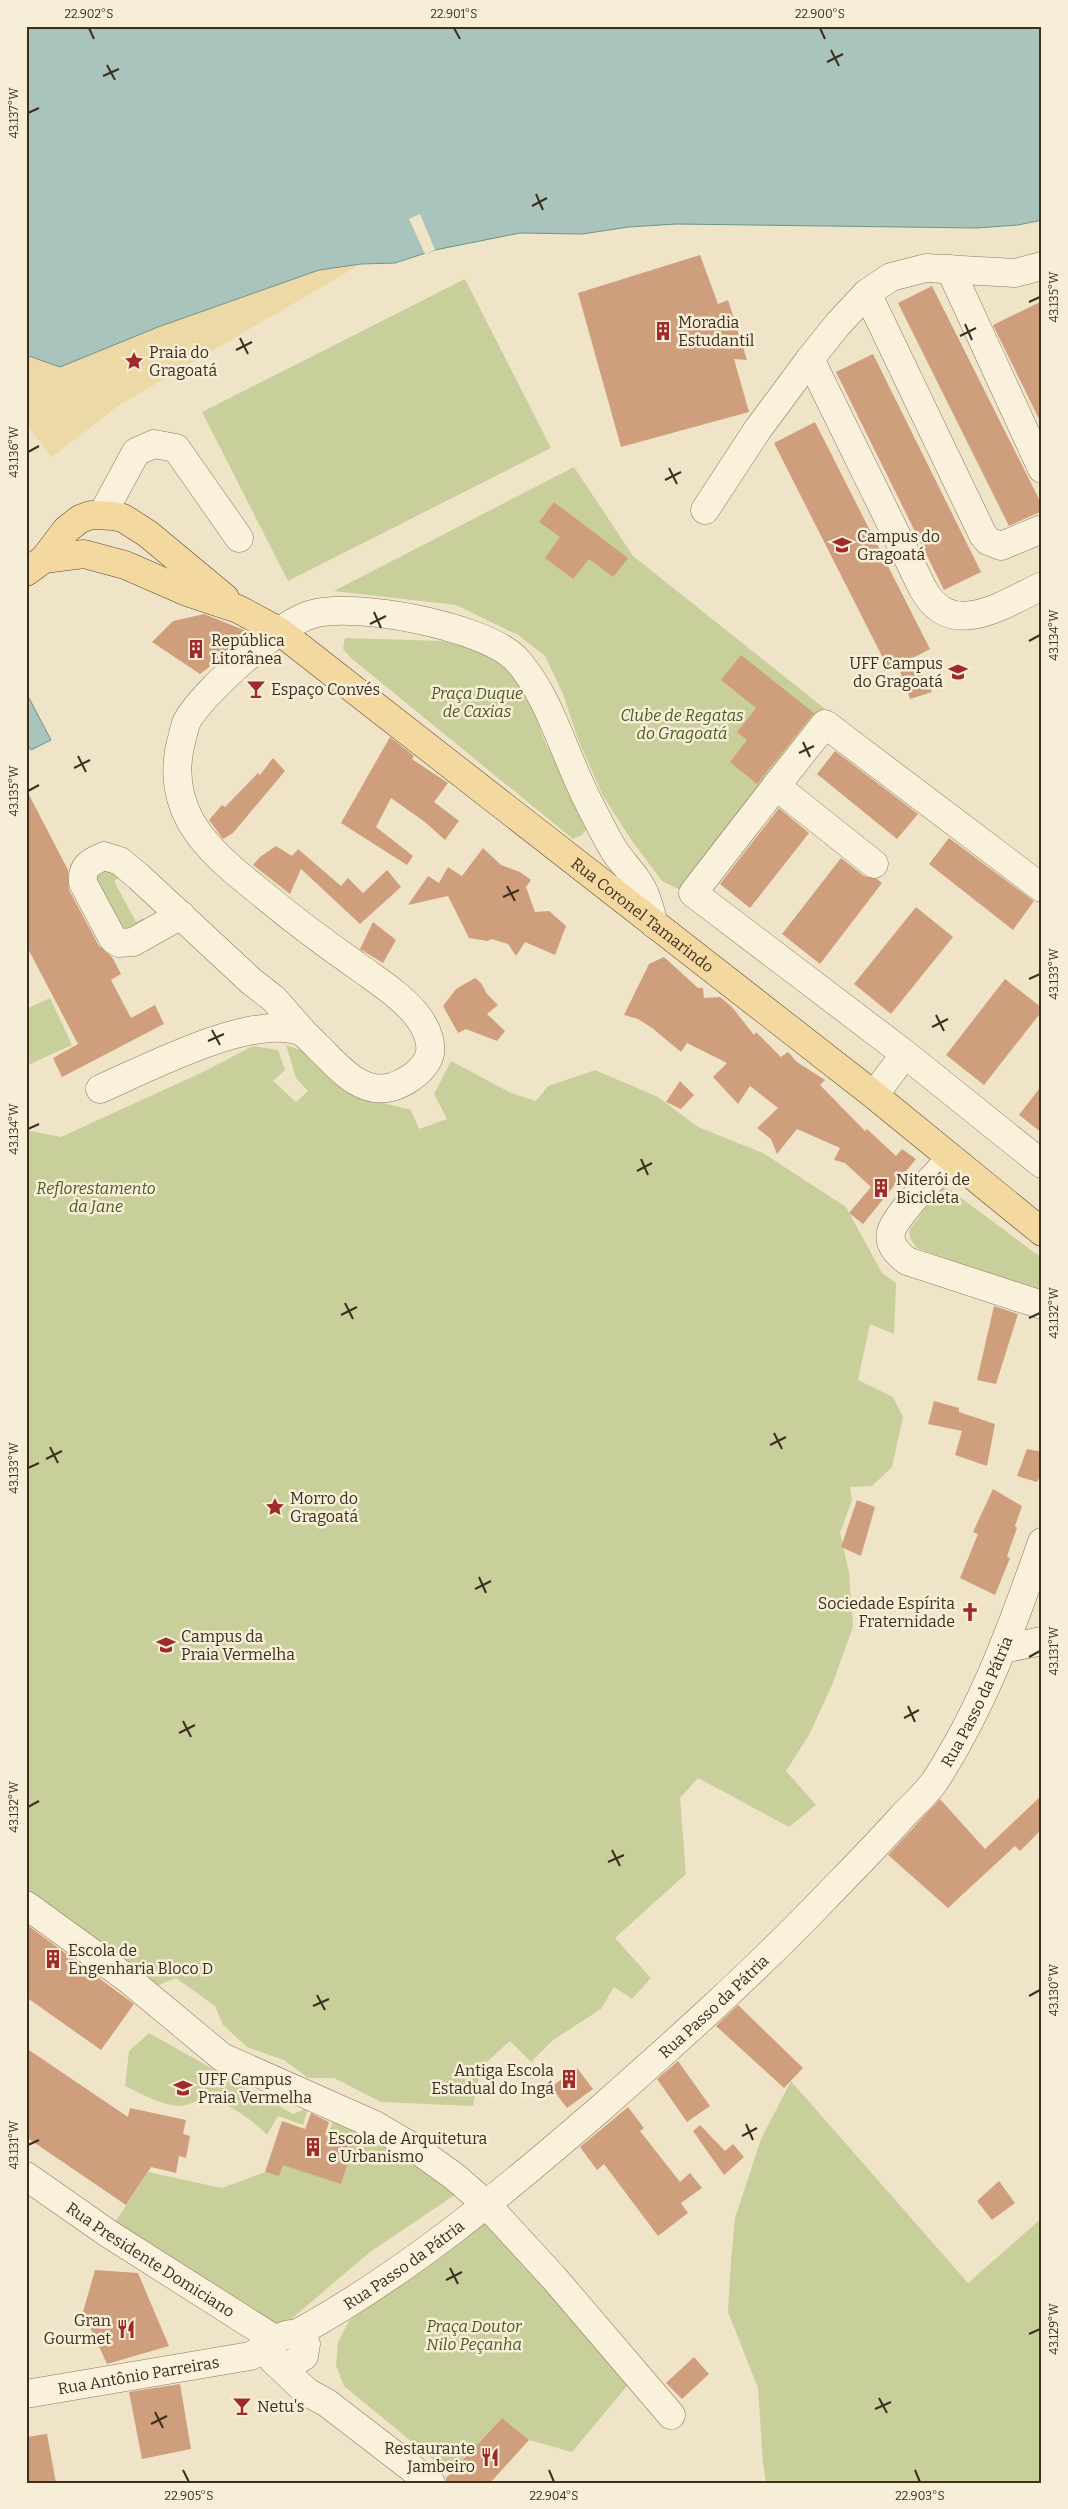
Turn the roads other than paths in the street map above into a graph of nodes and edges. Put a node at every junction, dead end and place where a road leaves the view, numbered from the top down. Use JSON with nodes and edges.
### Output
{"nodes":[{"id":1,"x":1042,"y":266,"type":"edge"},
{"id":2,"x":950,"y":269,"type":"junction"},
{"id":3,"x":867,"y":293,"type":"junction"},
{"id":4,"x":810,"y":358,"type":"junction"},
{"id":5,"x":1042,"y":469,"type":"edge"},
{"id":6,"x":705,"y":510,"type":"dead end"},
{"id":7,"x":102,"y":515,"type":"junction"},
{"id":8,"x":140,"y":529,"type":"junction"},
{"id":9,"x":1042,"y":529,"type":"edge"},
{"id":10,"x":239,"y":538,"type":"dead end"},
{"id":11,"x":95,"y":557,"type":"junction"},
{"id":12,"x":35,"y":565,"type":"edge"},
{"id":13,"x":125,"y":565,"type":"junction"},
{"id":14,"x":1042,"y":586,"type":"edge"},
{"id":15,"x":238,"y":609,"type":"junction"},
{"id":16,"x":279,"y":630,"type":"junction"},
{"id":17,"x":776,"y":786,"type":"junction"},
{"id":18,"x":874,"y":864,"type":"dead end"},
{"id":19,"x":1042,"y":888,"type":"edge"},
{"id":20,"x":181,"y":915,"type":"dead end"},
{"id":21,"x":654,"y":924,"type":"junction"},
{"id":22,"x":302,"y":1032,"type":"junction"},
{"id":23,"x":905,"y":1054,"type":"junction"},
{"id":24,"x":100,"y":1089,"type":"dead end"},
{"id":25,"x":874,"y":1095,"type":"junction"},
{"id":26,"x":951,"y":1158,"type":"junction"},
{"id":27,"x":1042,"y":1164,"type":"edge"},
{"id":28,"x":1042,"y":1232,"type":"edge"},
{"id":29,"x":1042,"y":1305,"type":"edge"},
{"id":30,"x":1042,"y":1542,"type":"edge"},
{"id":31,"x":1014,"y":1620,"type":"junction"},
{"id":32,"x":1036,"y":1641,"type":"edge"},
{"id":33,"x":1003,"y":1649,"type":"junction"},
{"id":34,"x":26,"y":1905,"type":"edge"},
{"id":35,"x":26,"y":2176,"type":"edge"},
{"id":36,"x":487,"y":2205,"type":"junction"},
{"id":37,"x":281,"y":2350,"type":"junction"},
{"id":38,"x":26,"y":2394,"type":"edge"},
{"id":39,"x":671,"y":2415,"type":"dead end"},
{"id":40,"x":431,"y":2483,"type":"edge"}],
"edges":[{"from":1,"to":2,"type":"street"},
{"from":2,"to":3,"type":"street"},
{"from":2,"to":5,"type":"street"},
{"from":3,"to":4,"type":"street"},
{"from":3,"to":9,"type":"street"},
{"from":4,"to":6,"type":"street"},
{"from":4,"to":14,"type":"street"},
{"from":7,"to":8,"type":"main road","name":"Rua Coronel Tamarindo"},
{"from":7,"to":10,"type":"street"},
{"from":7,"to":11,"type":"main road"},
{"from":7,"to":12,"type":"main road","name":"Rua Coronel Tamarindo"},
{"from":8,"to":13,"type":"main road"},
{"from":8,"to":15,"type":"main road","name":"Rua Coronel Tamarindo"},
{"from":11,"to":12,"type":"main road","name":"Rua Coronel Tamarindo"},
{"from":11,"to":13,"type":"main road","name":"Rua Coronel Tamarindo"},
{"from":13,"to":15,"type":"main road","name":"Rua Coronel Tamarindo"},
{"from":15,"to":16,"type":"main road","name":"Rua Coronel Tamarindo"},
{"from":16,"to":21,"type":"main road","name":"Rua Coronel Tamarindo"},
{"from":16,"to":21,"type":"street"},
{"from":16,"to":22,"type":"street"},
{"from":17,"to":18,"type":"street"},
{"from":17,"to":19,"type":"street"},
{"from":17,"to":23,"type":"street"},
{"from":20,"to":22,"type":"street"},
{"from":21,"to":25,"type":"main road","name":"Rua Coronel Tamarindo"},
{"from":22,"to":24,"type":"street"},
{"from":23,"to":25,"type":"street"},
{"from":23,"to":27,"type":"street"},
{"from":25,"to":26,"type":"main road","name":"Rua Coronel Tamarindo"},
{"from":26,"to":28,"type":"main road","name":"Rua Coronel Tamarindo"},
{"from":26,"to":29,"type":"street"},
{"from":30,"to":31,"type":"street","name":"Rua Passo da Pátria"},
{"from":31,"to":32,"type":"street","name":"Rua Passo da Pátria"},
{"from":31,"to":33,"type":"street","name":"Rua Passo da Pátria"},
{"from":32,"to":33,"type":"street"},
{"from":33,"to":36,"type":"street","name":"Rua Passo da Pátria"},
{"from":34,"to":36,"type":"street"},
{"from":35,"to":37,"type":"street","name":"Rua Presidente Domiciano"},
{"from":36,"to":37,"type":"street","name":"Rua Passo da Pátria"},
{"from":36,"to":39,"type":"street"},
{"from":37,"to":38,"type":"street","name":"Rua Antônio Parreiras"},
{"from":37,"to":40,"type":"street","name":"Rua Presidente Domiciano"}]}
